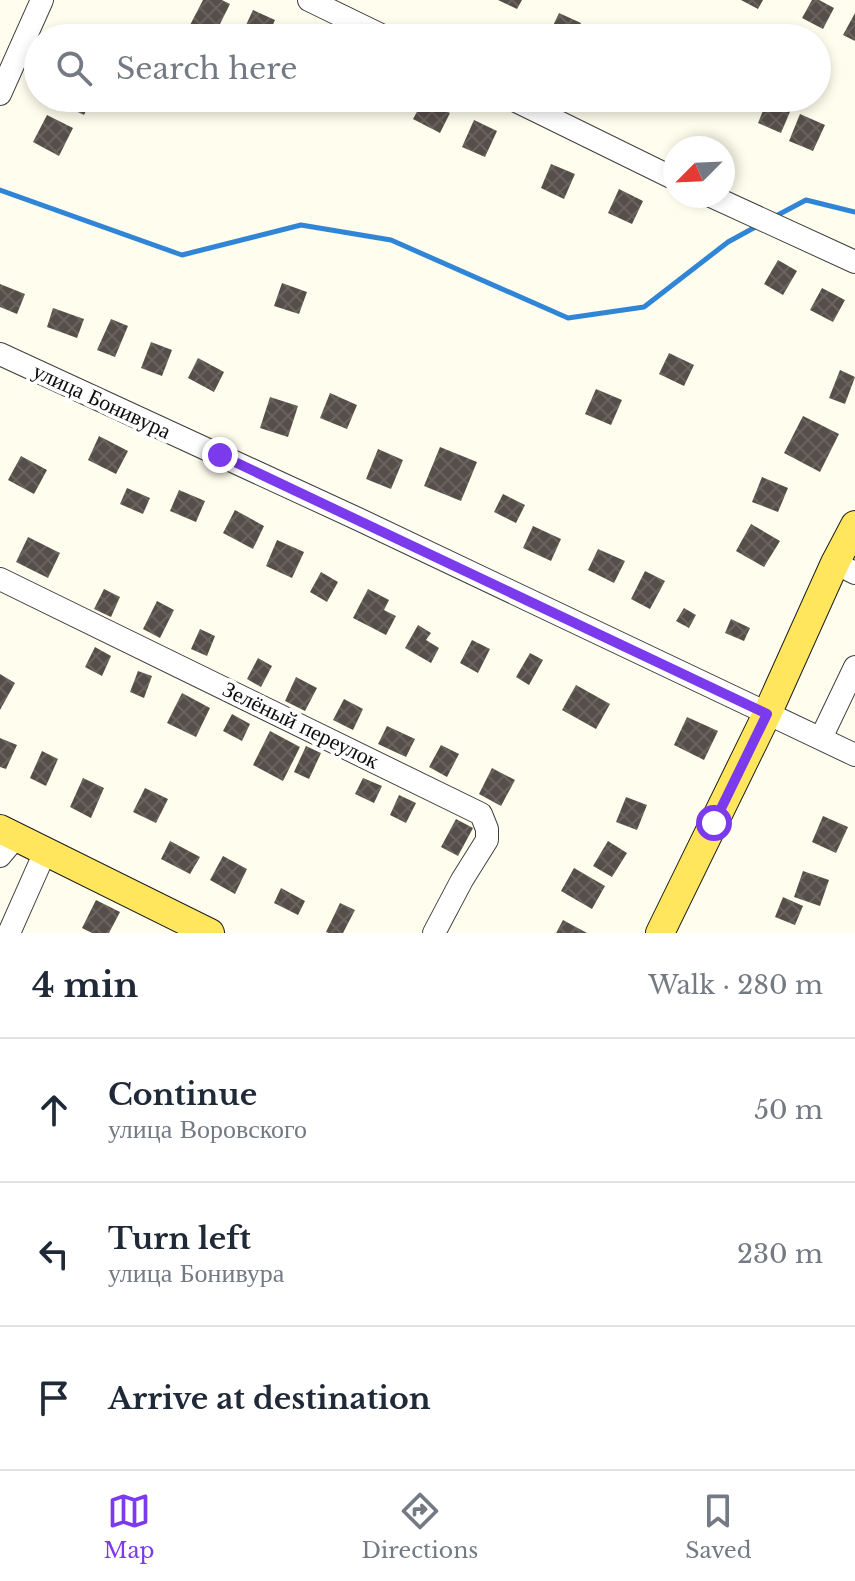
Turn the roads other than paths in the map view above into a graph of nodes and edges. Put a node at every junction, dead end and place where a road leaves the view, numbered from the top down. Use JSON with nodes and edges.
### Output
{"nodes":[{"id":1,"x":42,"y":0,"type":"edge"},
{"id":2,"x":309,"y":0,"type":"edge"},
{"id":3,"x":31,"y":24,"type":"edge"},
{"id":4,"x":358,"y":24,"type":"edge"},
{"id":5,"x":24,"y":40,"type":"edge"},
{"id":6,"x":0,"y":94,"type":"edge"},
{"id":7,"x":539,"y":112,"type":"edge"},
{"id":8,"x":663,"y":173,"type":"edge"},
{"id":9,"x":735,"y":208,"type":"edge"},
{"id":10,"x":855,"y":262,"type":"edge"},
{"id":11,"x":0,"y":354,"type":"edge"},
{"id":12,"x":855,"y":525,"type":"edge"},
{"id":13,"x":845,"y":568,"type":"edge"},
{"id":14,"x":0,"y":579,"type":"edge"},
{"id":15,"x":855,"y":667,"type":"edge"},
{"id":16,"x":767,"y":714,"type":"junction"},
{"id":17,"x":821,"y":738,"type":"junction"},
{"id":18,"x":855,"y":755,"type":"edge"},
{"id":19,"x":5,"y":840,"type":"edge"},
{"id":20,"x":45,"y":852,"type":"junction"},
{"id":21,"x":9,"y":933,"type":"edge"},
{"id":22,"x":210,"y":933,"type":"edge"},
{"id":23,"x":434,"y":933,"type":"edge"},
{"id":24,"x":660,"y":933,"type":"edge"}],
"edges":[{"from":1,"to":3,"type":"street"},
{"from":2,"to":4,"type":"street"},
{"from":5,"to":6,"type":"street"},
{"from":7,"to":8,"type":"street"},
{"from":9,"to":10,"type":"street"},
{"from":11,"to":16,"type":"street","name":"улица Бонивура"},
{"from":12,"to":13,"type":"main road"},
{"from":13,"to":16,"type":"main road"},
{"from":14,"to":23,"type":"street","name":"Зелёный переулок"},
{"from":15,"to":17,"type":"street"},
{"from":16,"to":17,"type":"street","name":"улица Бонивура"},
{"from":16,"to":24,"type":"main road"},
{"from":17,"to":18,"type":"street","name":"улица Бонивура"},
{"from":19,"to":20,"type":"main road"},
{"from":20,"to":21,"type":"street"},
{"from":20,"to":22,"type":"main road"}]}
